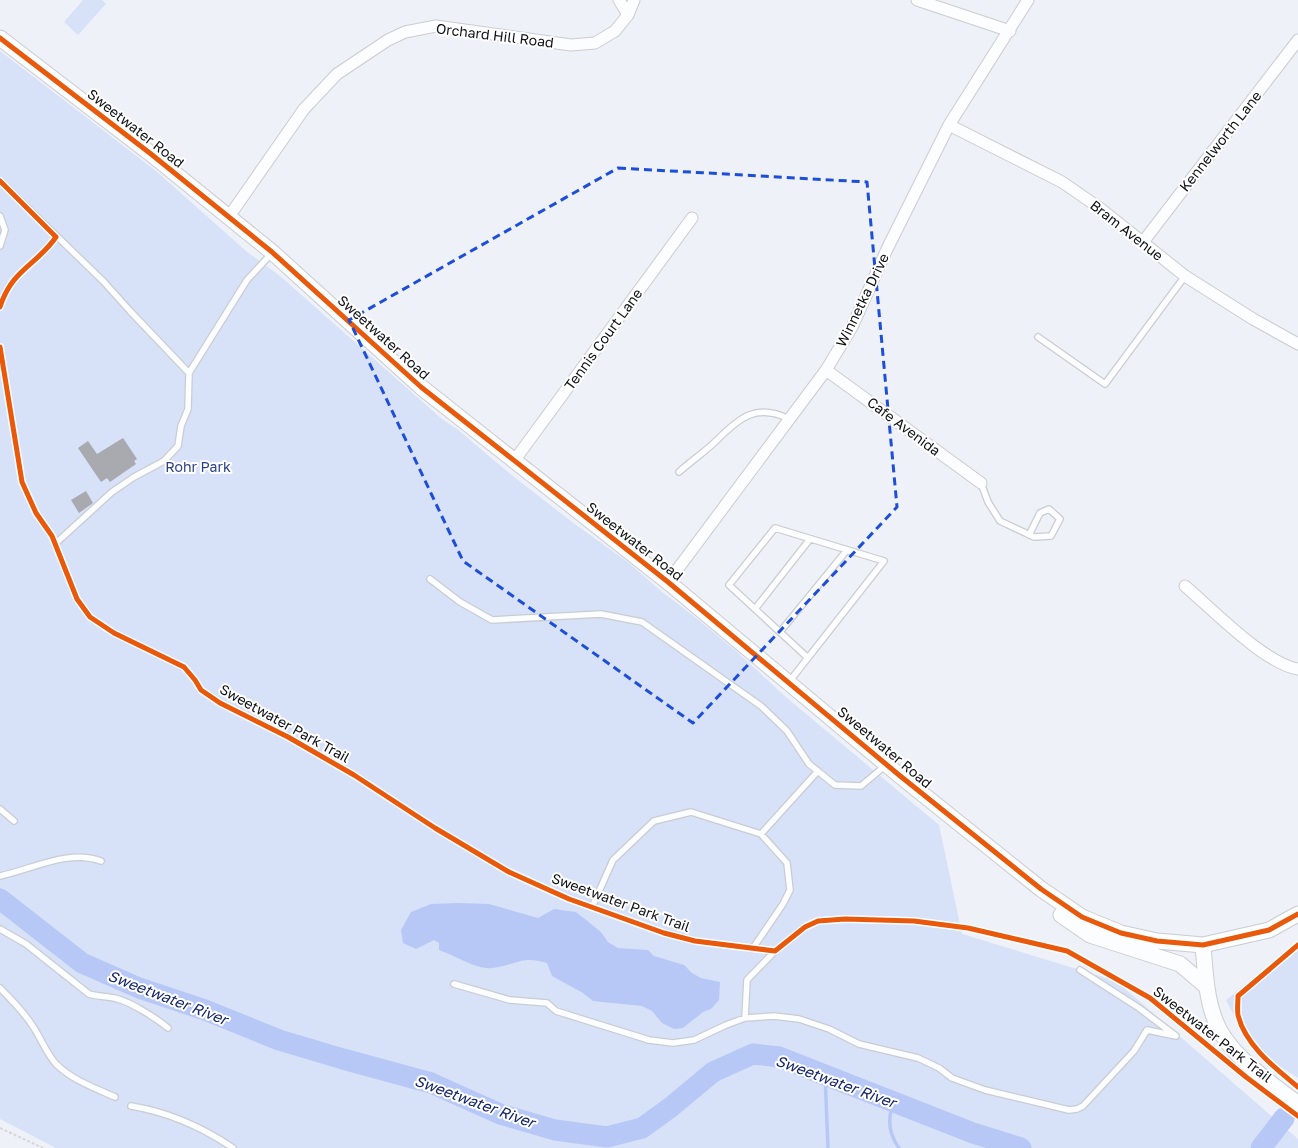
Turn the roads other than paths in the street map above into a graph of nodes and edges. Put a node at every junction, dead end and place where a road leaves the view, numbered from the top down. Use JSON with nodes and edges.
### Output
{"nodes":[{"id":1,"x":619,"y":0,"type":"edge"},
{"id":2,"x":634,"y":0,"type":"edge"},
{"id":3,"x":918,"y":0,"type":"edge"},
{"id":4,"x":1028,"y":0,"type":"edge"},
{"id":5,"x":628,"y":15,"type":"junction"},
{"id":6,"x":1010,"y":31,"type":"junction"},
{"id":7,"x":0,"y":38,"type":"edge"},
{"id":8,"x":1298,"y":40,"type":"edge"},
{"id":9,"x":950,"y":125,"type":"junction"},
{"id":10,"x":0,"y":181,"type":"edge"},
{"id":11,"x":0,"y":216,"type":"edge"},
{"id":12,"x":228,"y":218,"type":"junction"},
{"id":13,"x":692,"y":218,"type":"dead end"},
{"id":14,"x":1143,"y":242,"type":"junction"},
{"id":15,"x":0,"y":246,"type":"edge"},
{"id":16,"x":272,"y":252,"type":"junction"},
{"id":17,"x":1185,"y":276,"type":"junction"},
{"id":18,"x":1038,"y":337,"type":"dead end"},
{"id":19,"x":1298,"y":344,"type":"edge"},
{"id":20,"x":826,"y":370,"type":"junction"},
{"id":21,"x":190,"y":372,"type":"junction"},
{"id":22,"x":789,"y":419,"type":"junction"},
{"id":23,"x":514,"y":460,"type":"junction"},
{"id":24,"x":679,"y":472,"type":"dead end"},
{"id":25,"x":981,"y":483,"type":"joint"},
{"id":26,"x":1029,"y":535,"type":"junction"},
{"id":27,"x":810,"y":539,"type":"junction"},
{"id":28,"x":55,"y":544,"type":"road end"},
{"id":29,"x":847,"y":550,"type":"junction"},
{"id":30,"x":430,"y":579,"type":"dead end"},
{"id":31,"x":668,"y":582,"type":"junction"},
{"id":32,"x":1185,"y":586,"type":"dead end"},
{"id":33,"x":755,"y":609,"type":"junction"},
{"id":34,"x":780,"y":632,"type":"junction"},
{"id":35,"x":808,"y":658,"type":"junction"},
{"id":36,"x":1298,"y":669,"type":"edge"},
{"id":37,"x":789,"y":682,"type":"junction"},
{"id":38,"x":886,"y":764,"type":"junction"},
{"id":39,"x":818,"y":771,"type":"junction"},
{"id":40,"x":0,"y":809,"type":"edge"},
{"id":41,"x":14,"y":821,"type":"dead end"},
{"id":42,"x":761,"y":834,"type":"junction"},
{"id":43,"x":102,"y":861,"type":"dead end"},
{"id":44,"x":2,"y":875,"type":"edge"},
{"id":45,"x":1041,"y":889,"type":"junction"},
{"id":46,"x":592,"y":907,"type":"road end"},
{"id":47,"x":1298,"y":914,"type":"edge"},
{"id":48,"x":0,"y":929,"type":"edge"},
{"id":49,"x":1203,"y":945,"type":"junction"},
{"id":50,"x":753,"y":948,"type":"road end"},
{"id":51,"x":775,"y":951,"type":"road end"},
{"id":52,"x":1080,"y":970,"type":"dead end"},
{"id":53,"x":454,"y":984,"type":"dead end"},
{"id":54,"x":1207,"y":987,"type":"junction"},
{"id":55,"x":0,"y":988,"type":"edge"},
{"id":56,"x":745,"y":1018,"type":"junction"},
{"id":57,"x":168,"y":1028,"type":"dead end"},
{"id":58,"x":115,"y":1097,"type":"dead end"},
{"id":59,"x":1298,"y":1104,"type":"edge"},
{"id":60,"x":131,"y":1106,"type":"dead end"},
{"id":61,"x":233,"y":1148,"type":"edge"}],
"edges":[{"from":1,"to":5,"type":"street"},
{"from":2,"to":5,"type":"street","name":"Orchard Hill Road"},
{"from":3,"to":6,"type":"street"},
{"from":4,"to":6,"type":"street","name":"Winnetka Drive"},
{"from":5,"to":12,"type":"street","name":"Orchard Hill Road"},
{"from":6,"to":9,"type":"street","name":"Winnetka Drive"},
{"from":7,"to":12,"type":"main road","name":"Sweetwater Road"},
{"from":8,"to":14,"type":"street","name":"Kennelworth Lane"},
{"from":9,"to":14,"type":"street","name":"Bram Avenue"},
{"from":9,"to":20,"type":"street","name":"Winnetka Drive"},
{"from":10,"to":21,"type":"lane"},
{"from":11,"to":15,"type":"lane"},
{"from":12,"to":16,"type":"main road","name":"Sweetwater Road"},
{"from":13,"to":23,"type":"street","name":"Tennis Court Lane"},
{"from":14,"to":17,"type":"street","name":"Bram Avenue"},
{"from":16,"to":21,"type":"lane"},
{"from":16,"to":23,"type":"main road","name":"Sweetwater Road"},
{"from":17,"to":18,"type":"lane"},
{"from":17,"to":19,"type":"street","name":"Bram Avenue"},
{"from":20,"to":22,"type":"street","name":"Winnetka Drive"},
{"from":20,"to":25,"type":"street","name":"Cafe Avenida"},
{"from":21,"to":28,"type":"lane"},
{"from":22,"to":24,"type":"lane"},
{"from":22,"to":31,"type":"street","name":"Winnetka Drive"},
{"from":23,"to":31,"type":"main road","name":"Sweetwater Road"},
{"from":25,"to":26,"type":"lane"},
{"from":26,"to":26,"type":"lane"},
{"from":27,"to":29,"type":"lane"},
{"from":27,"to":33,"type":"lane"},
{"from":27,"to":33,"type":"lane"},
{"from":29,"to":34,"type":"lane"},
{"from":29,"to":35,"type":"lane"},
{"from":30,"to":39,"type":"lane"},
{"from":31,"to":37,"type":"main road","name":"Sweetwater Road"},
{"from":32,"to":36,"type":"street"},
{"from":33,"to":34,"type":"lane"},
{"from":34,"to":35,"type":"lane"},
{"from":35,"to":37,"type":"lane"},
{"from":37,"to":38,"type":"main road","name":"Sweetwater Road"},
{"from":38,"to":39,"type":"lane"},
{"from":38,"to":45,"type":"main road","name":"Sweetwater Road"},
{"from":39,"to":42,"type":"lane"},
{"from":40,"to":41,"type":"lane"},
{"from":42,"to":46,"type":"lane"},
{"from":42,"to":50,"type":"lane"},
{"from":43,"to":44,"type":"lane"},
{"from":45,"to":49,"type":"main road","name":"Sweetwater Road"},
{"from":45,"to":54,"type":"main road"},
{"from":47,"to":49,"type":"main road","name":"Sweetwater Road"},
{"from":48,"to":57,"type":"lane"},
{"from":49,"to":54,"type":"main road"},
{"from":51,"to":56,"type":"lane"},
{"from":52,"to":56,"type":"lane"},
{"from":53,"to":56,"type":"lane"},
{"from":54,"to":59,"type":"main road"},
{"from":55,"to":58,"type":"lane"},
{"from":60,"to":61,"type":"lane"}]}
